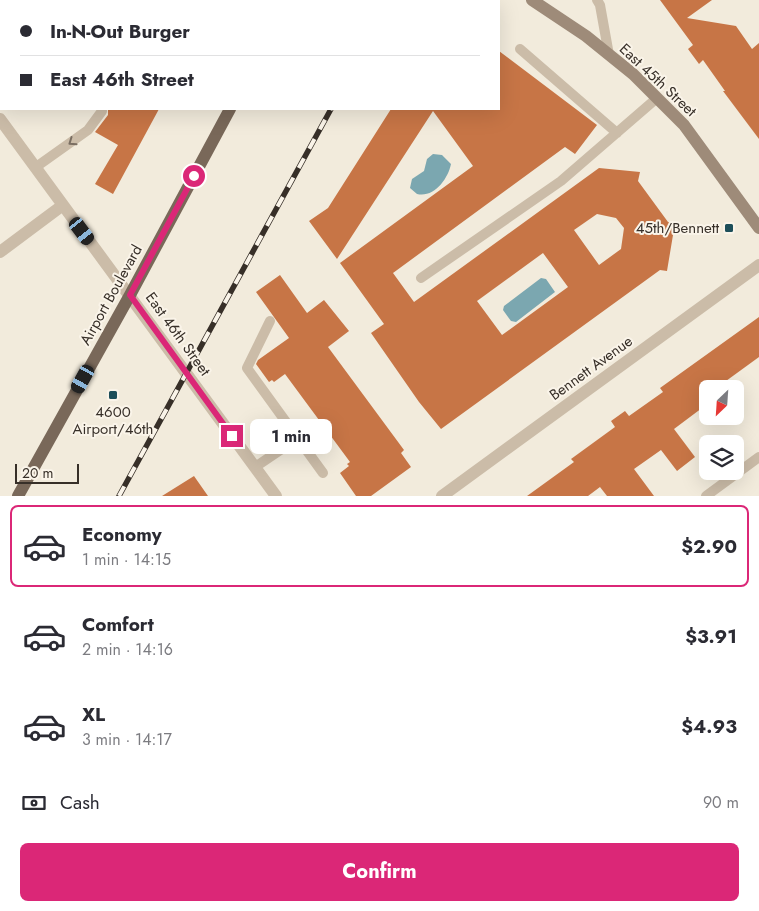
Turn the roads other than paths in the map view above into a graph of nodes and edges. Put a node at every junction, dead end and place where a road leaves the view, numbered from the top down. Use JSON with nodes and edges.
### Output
{"nodes":[{"id":1,"x":532,"y":0,"type":"edge"},
{"id":2,"x":597,"y":0,"type":"edge"},
{"id":3,"x":520,"y":48,"type":"dead end"},
{"id":4,"x":609,"y":55,"type":"junction"},
{"id":5,"x":657,"y":98,"type":"junction"},
{"id":6,"x":229,"y":110,"type":"edge"},
{"id":7,"x":102,"y":111,"type":"dead end"},
{"id":8,"x":0,"y":118,"type":"edge"},
{"id":9,"x":616,"y":133,"type":"junction"},
{"id":10,"x":36,"y":167,"type":"junction"},
{"id":11,"x":63,"y":205,"type":"junction"},
{"id":12,"x":759,"y":228,"type":"edge"},
{"id":13,"x":0,"y":252,"type":"edge"},
{"id":14,"x":759,"y":265,"type":"edge"},
{"id":15,"x":421,"y":278,"type":"dead end"},
{"id":16,"x":130,"y":295,"type":"junction"},
{"id":17,"x":270,"y":321,"type":"dead end"},
{"id":18,"x":298,"y":438,"type":"junction"},
{"id":19,"x":759,"y":458,"type":"edge"},
{"id":20,"x":255,"y":467,"type":"junction"},
{"id":21,"x":323,"y":473,"type":"dead end"},
{"id":22,"x":18,"y":496,"type":"edge"},
{"id":23,"x":276,"y":496,"type":"edge"},
{"id":24,"x":442,"y":496,"type":"edge"},
{"id":25,"x":706,"y":496,"type":"edge"}],
"edges":[{"from":1,"to":4,"type":"main road","name":"East 45th Street"},
{"from":2,"to":4,"type":"lane"},
{"from":3,"to":9,"type":"lane"},
{"from":4,"to":5,"type":"main road","name":"East 45th Street"},
{"from":5,"to":9,"type":"lane"},
{"from":5,"to":12,"type":"main road","name":"East 45th Street"},
{"from":6,"to":16,"type":"main road","name":"Airport Boulevard"},
{"from":7,"to":10,"type":"lane","one_way":true},
{"from":8,"to":10,"type":"street","name":"East 46th Street"},
{"from":9,"to":15,"type":"lane"},
{"from":10,"to":11,"type":"street","name":"East 46th Street"},
{"from":11,"to":13,"type":"street"},
{"from":11,"to":16,"type":"street","name":"East 46th Street"},
{"from":14,"to":24,"type":"street","name":"Bennett Avenue"},
{"from":16,"to":20,"type":"street","name":"East 46th Street"},
{"from":16,"to":22,"type":"main road","name":"Airport Boulevard"},
{"from":17,"to":18,"type":"lane"},
{"from":18,"to":20,"type":"lane"},
{"from":18,"to":21,"type":"lane"},
{"from":19,"to":25,"type":"lane"},
{"from":20,"to":23,"type":"street","name":"East 46th Street"}]}
